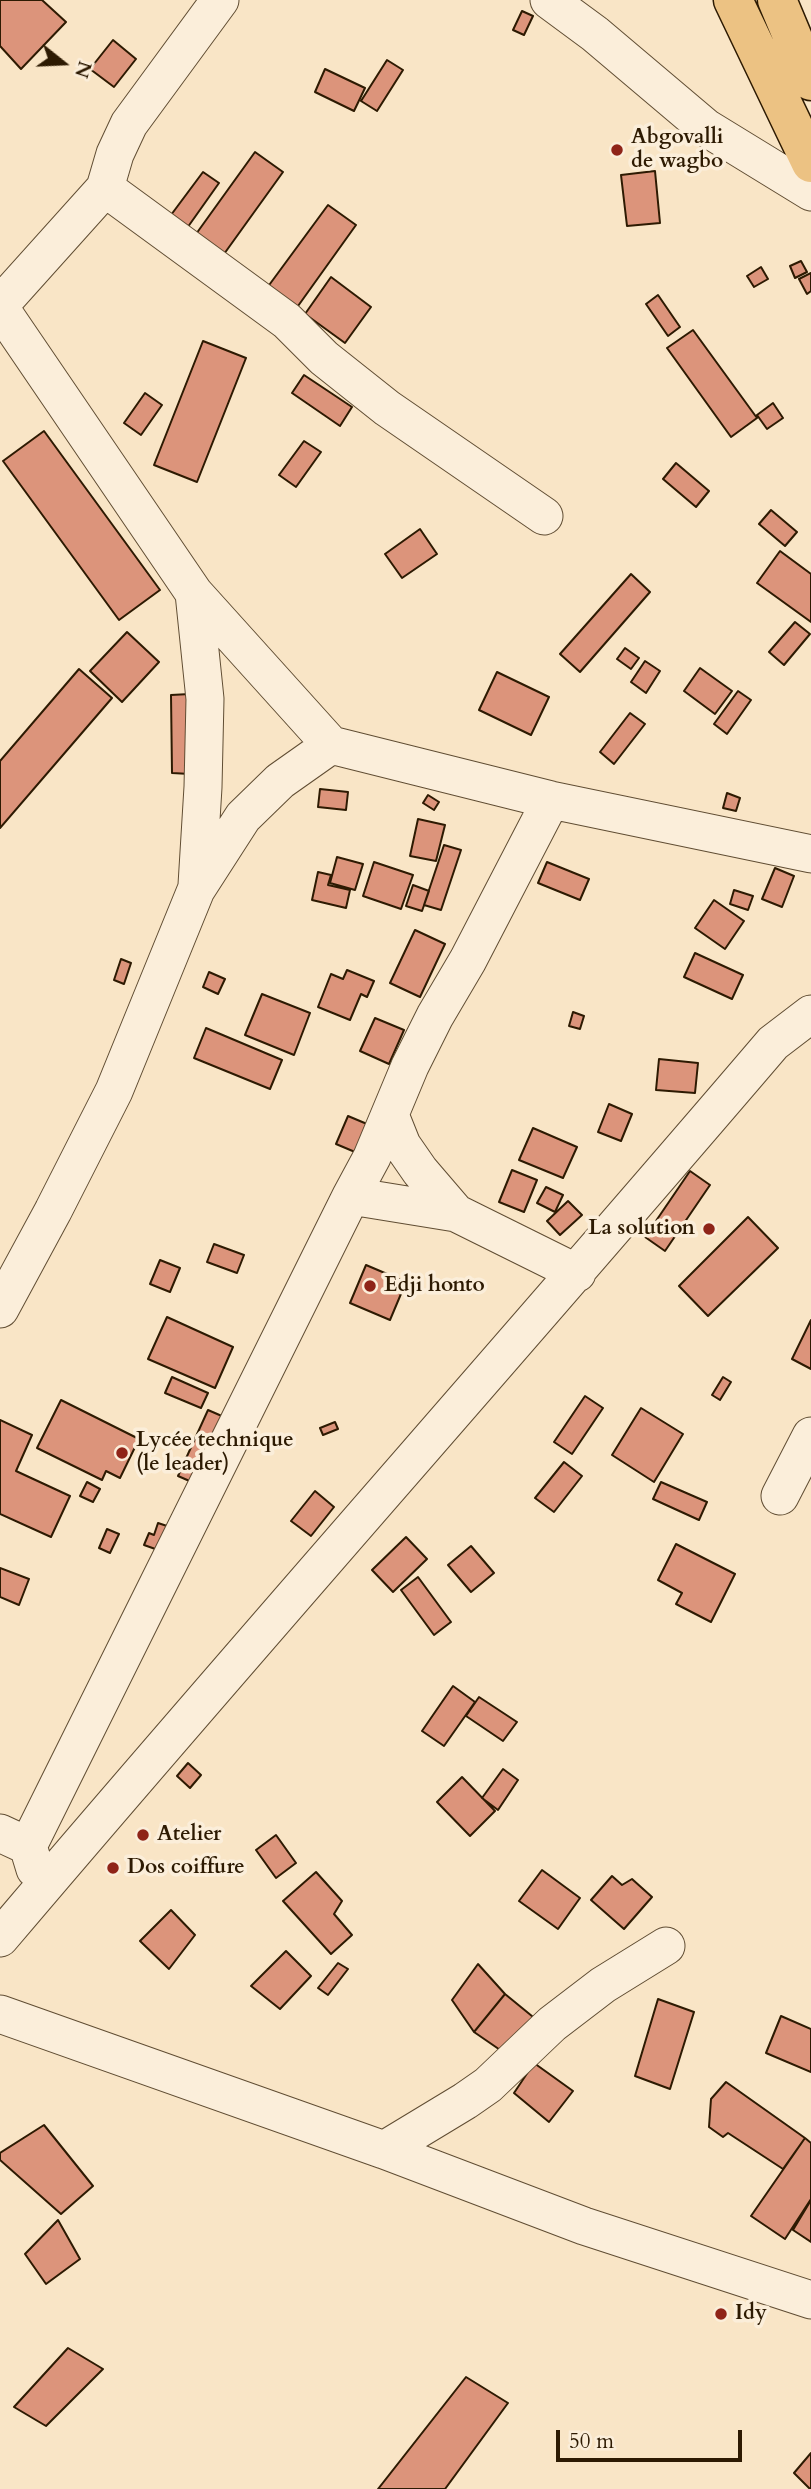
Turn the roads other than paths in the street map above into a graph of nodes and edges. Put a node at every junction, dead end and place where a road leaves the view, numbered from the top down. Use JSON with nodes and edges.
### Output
{"nodes":[{"id":1,"x":220,"y":0,"type":"edge"},
{"id":2,"x":549,"y":0,"type":"edge"},
{"id":3,"x":733,"y":0,"type":"edge"},
{"id":4,"x":777,"y":0,"type":"edge"},
{"id":5,"x":811,"y":81,"type":"edge"},
{"id":6,"x":811,"y":163,"type":"edge"},
{"id":7,"x":105,"y":188,"type":"junction"},
{"id":8,"x":811,"y":192,"type":"edge"},
{"id":9,"x":0,"y":306,"type":"edge"},
{"id":10,"x":544,"y":516,"type":"dead end"},
{"id":11,"x":194,"y":593,"type":"junction"},
{"id":12,"x":331,"y":745,"type":"junction"},
{"id":13,"x":551,"y":800,"type":"junction"},
{"id":14,"x":811,"y":854,"type":"edge"},
{"id":15,"x":196,"y":890,"type":"junction"},
{"id":16,"x":811,"y":1014,"type":"edge"},
{"id":17,"x":390,"y":1115,"type":"junction"},
{"id":18,"x":351,"y":1196,"type":"junction"},
{"id":19,"x":456,"y":1213,"type":"junction"},
{"id":20,"x":577,"y":1273,"type":"junction"},
{"id":21,"x":0,"y":1310,"type":"edge"},
{"id":22,"x":811,"y":1436,"type":"edge"},
{"id":23,"x":780,"y":1496,"type":"dead end"},
{"id":24,"x":14,"y":1839,"type":"edge"},
{"id":25,"x":41,"y":1890,"type":"junction"},
{"id":26,"x":0,"y":1938,"type":"edge"},
{"id":27,"x":666,"y":1946,"type":"dead end"},
{"id":28,"x":0,"y":2014,"type":"edge"},
{"id":29,"x":384,"y":2150,"type":"junction"},
{"id":30,"x":811,"y":2300,"type":"edge"}],
"edges":[{"from":1,"to":7,"type":"street"},
{"from":2,"to":8,"type":"street"},
{"from":3,"to":6,"type":"main road"},
{"from":4,"to":5,"type":"main road"},
{"from":7,"to":9,"type":"street"},
{"from":7,"to":10,"type":"street"},
{"from":9,"to":11,"type":"street"},
{"from":11,"to":12,"type":"street"},
{"from":11,"to":15,"type":"street"},
{"from":12,"to":13,"type":"street"},
{"from":12,"to":15,"type":"street"},
{"from":13,"to":14,"type":"street"},
{"from":13,"to":17,"type":"street"},
{"from":15,"to":21,"type":"street"},
{"from":16,"to":20,"type":"street"},
{"from":17,"to":18,"type":"street"},
{"from":17,"to":19,"type":"street"},
{"from":18,"to":19,"type":"street"},
{"from":18,"to":24,"type":"street"},
{"from":19,"to":20,"type":"street"},
{"from":20,"to":25,"type":"street"},
{"from":22,"to":23,"type":"street"},
{"from":24,"to":25,"type":"street"},
{"from":25,"to":26,"type":"street"},
{"from":27,"to":29,"type":"street"},
{"from":28,"to":29,"type":"street"},
{"from":29,"to":30,"type":"street"}]}
